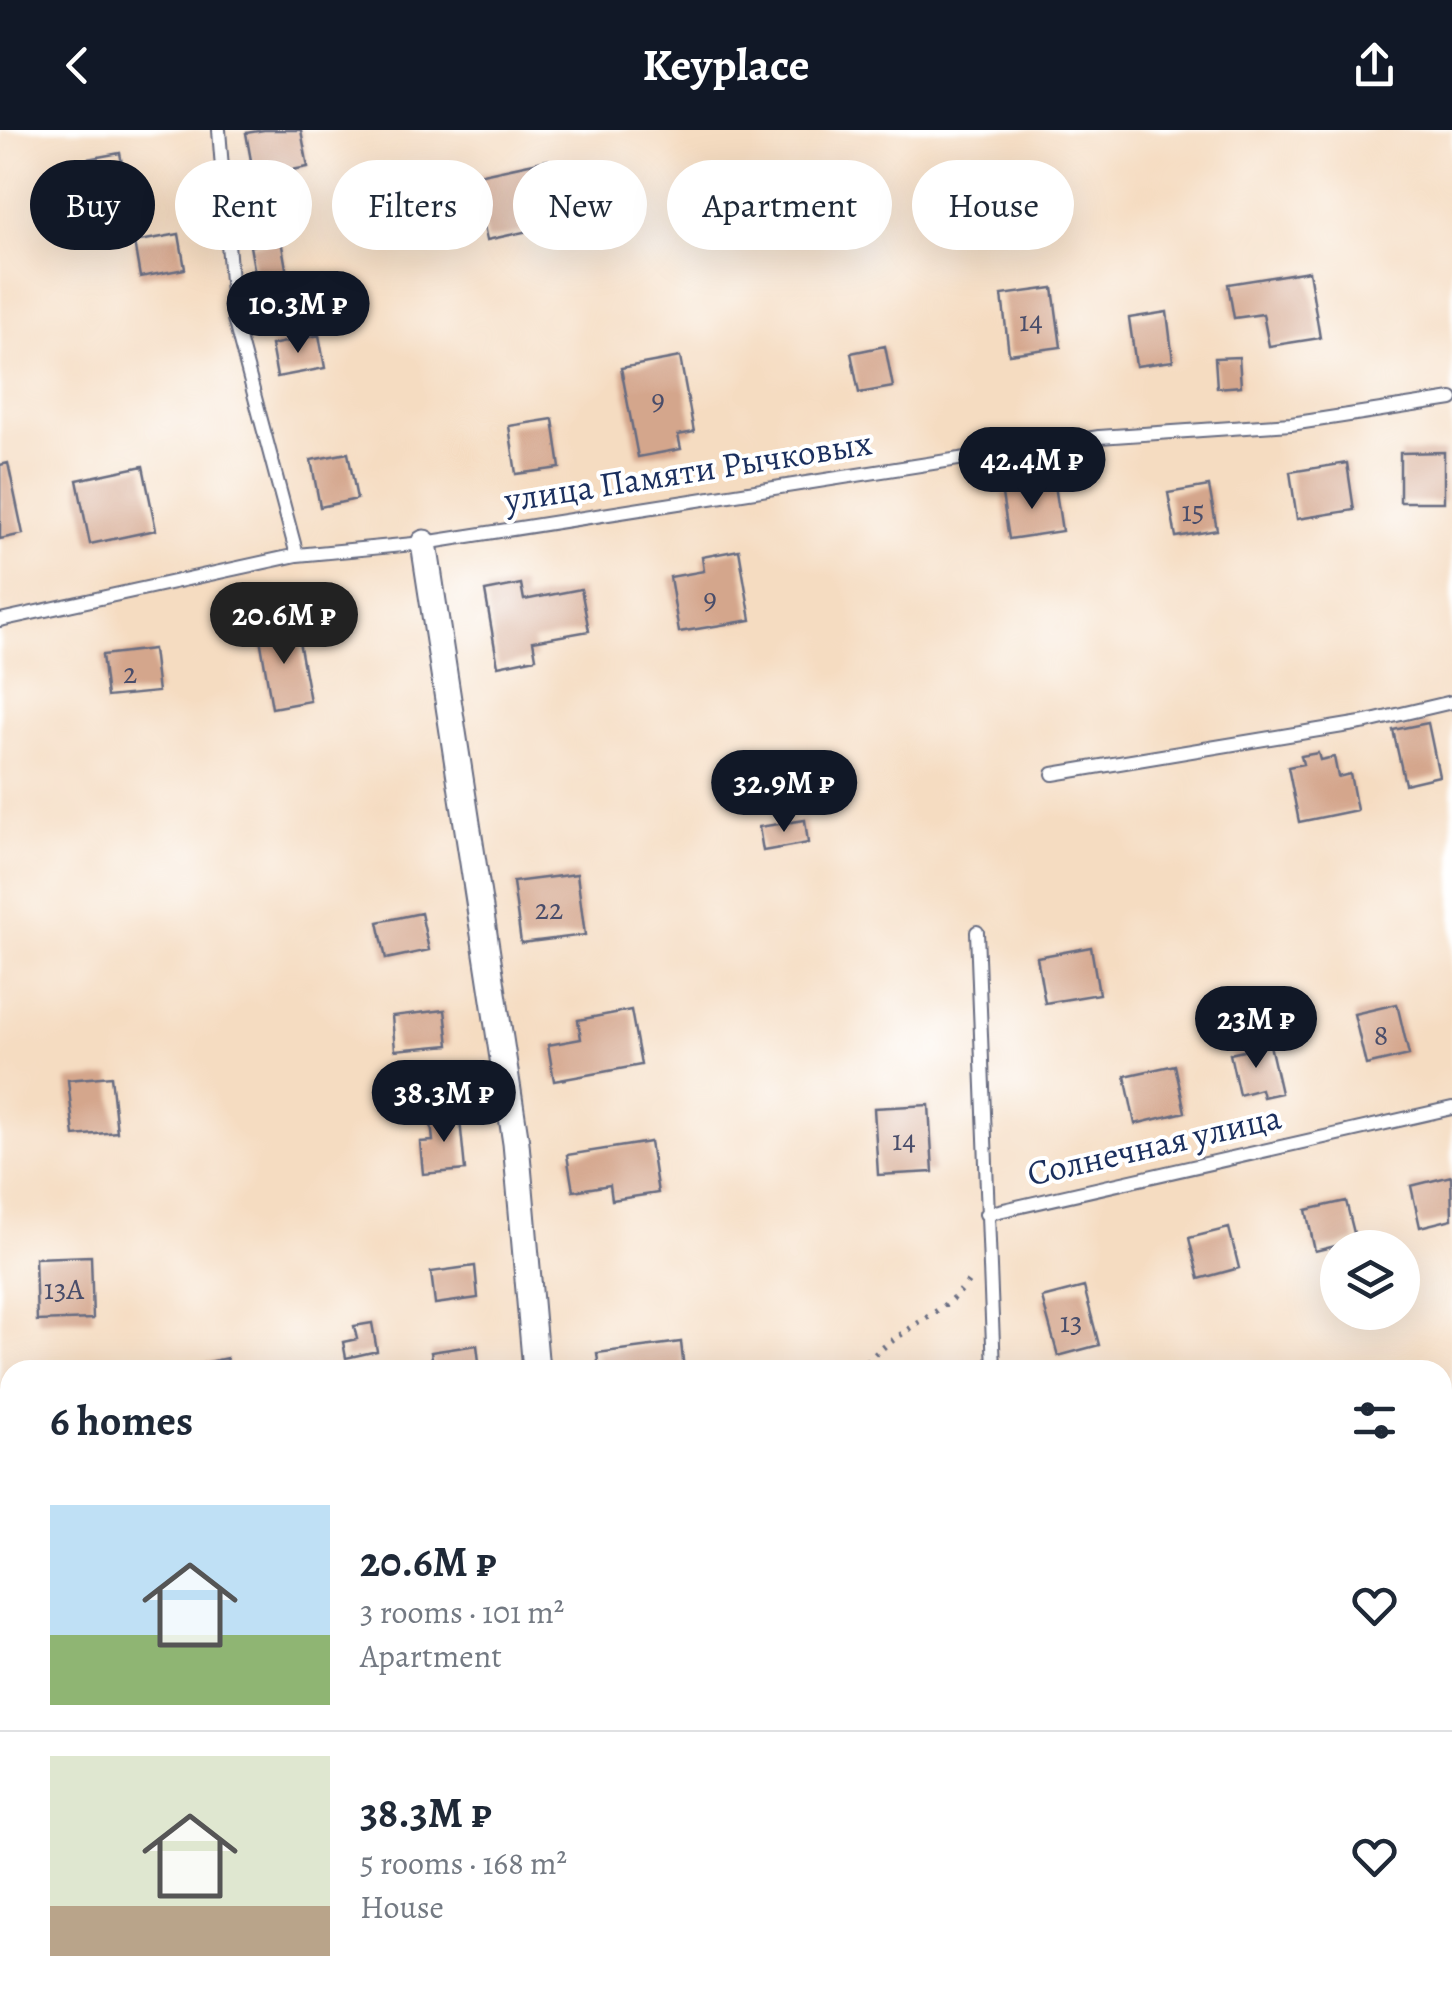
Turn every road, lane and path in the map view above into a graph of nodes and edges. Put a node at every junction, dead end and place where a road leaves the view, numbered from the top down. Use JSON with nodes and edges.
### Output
{"nodes":[{"id":1,"x":219,"y":130,"type":"edge"},
{"id":2,"x":1450,"y":400,"type":"edge"},
{"id":3,"x":424,"y":543,"type":"junction"},
{"id":4,"x":297,"y":555,"type":"junction"},
{"id":5,"x":0,"y":620,"type":"edge"},
{"id":6,"x":1452,"y":702,"type":"edge"},
{"id":7,"x":1053,"y":774,"type":"dead end"},
{"id":8,"x":977,"y":932,"type":"dead end"},
{"id":9,"x":1452,"y":1108,"type":"edge"},
{"id":10,"x":986,"y":1214,"type":"junction"},
{"id":11,"x":975,"y":1274,"type":"dead end"},
{"id":12,"x":535,"y":1360,"type":"edge"},
{"id":13,"x":873,"y":1360,"type":"edge"},
{"id":14,"x":993,"y":1360,"type":"edge"}],
"edges":[{"from":1,"to":4,"type":"lane"},
{"from":2,"to":3,"type":"lane","name":"улица Памяти Рычковых"},
{"from":3,"to":4,"type":"lane","name":"улица Памяти Рычковых"},
{"from":3,"to":12,"type":"street"},
{"from":4,"to":5,"type":"lane","name":"улица Памяти Рычковых"},
{"from":6,"to":7,"type":"lane"},
{"from":8,"to":10,"type":"lane"},
{"from":9,"to":10,"type":"lane","name":"Солнечная улица"},
{"from":10,"to":14,"type":"lane"},
{"from":11,"to":13,"type":"path"}]}
